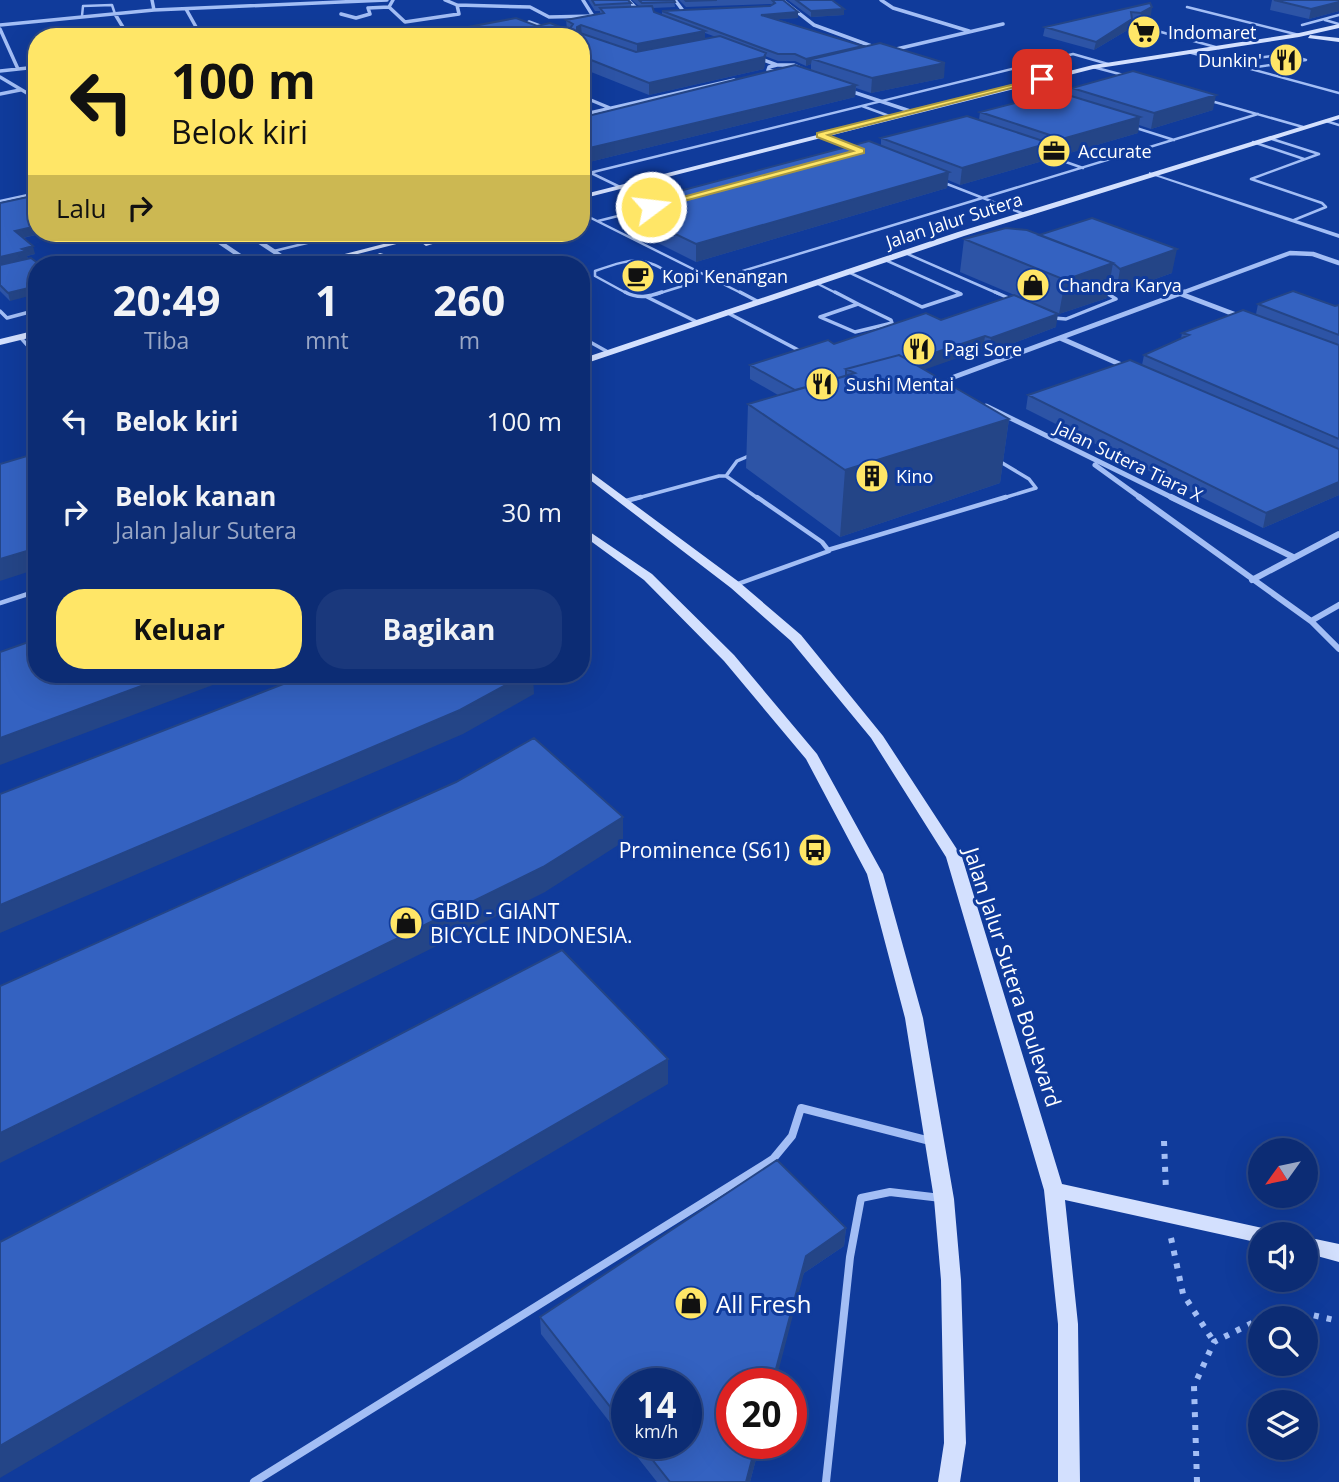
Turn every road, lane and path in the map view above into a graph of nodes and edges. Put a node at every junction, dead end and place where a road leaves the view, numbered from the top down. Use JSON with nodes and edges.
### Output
{"nodes":[{"id":1,"x":153,"y":0,"type":"edge"},
{"id":2,"x":160,"y":0,"type":"edge"},
{"id":3,"x":262,"y":0,"type":"edge"},
{"id":4,"x":387,"y":0,"type":"edge"},
{"id":5,"x":393,"y":0,"type":"edge"},
{"id":6,"x":445,"y":0,"type":"edge"},
{"id":7,"x":583,"y":0,"type":"edge"},
{"id":8,"x":628,"y":0,"type":"edge"},
{"id":9,"x":675,"y":0,"type":"edge"},
{"id":10,"x":782,"y":0,"type":"edge"},
{"id":11,"x":881,"y":0,"type":"edge"},
{"id":12,"x":457,"y":5,"type":"junction"},
{"id":13,"x":265,"y":6,"type":"junction"},
{"id":14,"x":389,"y":7,"type":"junction"},
{"id":15,"x":1187,"y":7,"type":"dead end"},
{"id":16,"x":186,"y":9,"type":"junction"},
{"id":17,"x":154,"y":10,"type":"junction"},
{"id":18,"x":674,"y":12,"type":"edge"},
{"id":19,"x":652,"y":13,"type":"edge"},
{"id":20,"x":115,"y":14,"type":"junction"},
{"id":21,"x":341,"y":14,"type":"dead end"},
{"id":22,"x":629,"y":14,"type":"edge"},
{"id":23,"x":642,"y":14,"type":"junction"},
{"id":24,"x":1339,"y":15,"type":"edge"},
{"id":25,"x":82,"y":16,"type":"junction"},
{"id":26,"x":593,"y":16,"type":"junction"},
{"id":27,"x":605,"y":16,"type":"edge"},
{"id":28,"x":1322,"y":19,"type":"junction"},
{"id":29,"x":529,"y":22,"type":"edge"},
{"id":30,"x":1132,"y":23,"type":"edge"},
{"id":31,"x":1003,"y":24,"type":"dead end"},
{"id":32,"x":1302,"y":24,"type":"edge"},
{"id":33,"x":1339,"y":24,"type":"edge"},
{"id":34,"x":0,"y":27,"type":"edge"},
{"id":35,"x":123,"y":28,"type":"edge"},
{"id":36,"x":197,"y":28,"type":"edge"},
{"id":37,"x":545,"y":28,"type":"edge"},
{"id":38,"x":1238,"y":30,"type":"dead end"},
{"id":39,"x":1321,"y":30,"type":"junction"},
{"id":40,"x":970,"y":32,"type":"junction"},
{"id":41,"x":1295,"y":36,"type":"junction"},
{"id":42,"x":1187,"y":39,"type":"junction"},
{"id":43,"x":1339,"y":40,"type":"edge"},
{"id":44,"x":1219,"y":48,"type":"junction"},
{"id":45,"x":887,"y":51,"type":"junction"},
{"id":46,"x":1188,"y":52,"type":"junction"},
{"id":47,"x":875,"y":54,"type":"edge"},
{"id":48,"x":753,"y":56,"type":"edge"},
{"id":49,"x":1224,"y":62,"type":"junction"},
{"id":50,"x":1108,"y":64,"type":"junction"},
{"id":51,"x":777,"y":65,"type":"junction"},
{"id":52,"x":1093,"y":66,"type":"junction"},
{"id":53,"x":28,"y":67,"type":"edge"},
{"id":54,"x":814,"y":68,"type":"edge"},
{"id":55,"x":1247,"y":68,"type":"junction"},
{"id":56,"x":18,"y":69,"type":"junction"},
{"id":57,"x":0,"y":71,"type":"edge"},
{"id":58,"x":770,"y":72,"type":"junction"},
{"id":59,"x":803,"y":73,"type":"junction"},
{"id":60,"x":794,"y":74,"type":"junction"},
{"id":61,"x":757,"y":75,"type":"edge"},
{"id":62,"x":0,"y":77,"type":"edge"},
{"id":63,"x":778,"y":77,"type":"edge"},
{"id":64,"x":744,"y":78,"type":"edge"},
{"id":65,"x":1119,"y":81,"type":"edge"},
{"id":66,"x":842,"y":88,"type":"edge"},
{"id":67,"x":21,"y":90,"type":"junction"},
{"id":68,"x":0,"y":93,"type":"edge"},
{"id":69,"x":1339,"y":93,"type":"edge"},
{"id":70,"x":28,"y":94,"type":"edge"},
{"id":71,"x":590,"y":100,"type":"edge"},
{"id":72,"x":1207,"y":100,"type":"edge"},
{"id":73,"x":881,"y":101,"type":"junction"},
{"id":74,"x":862,"y":106,"type":"junction"},
{"id":75,"x":611,"y":108,"type":"junction"},
{"id":76,"x":913,"y":112,"type":"junction"},
{"id":77,"x":623,"y":113,"type":"edge"},
{"id":78,"x":590,"y":114,"type":"edge"},
{"id":79,"x":1258,"y":114,"type":"junction"},
{"id":80,"x":892,"y":117,"type":"junction"},
{"id":81,"x":1339,"y":117,"type":"edge"},
{"id":82,"x":1325,"y":121,"type":"junction"},
{"id":83,"x":1124,"y":124,"type":"edge"},
{"id":84,"x":1339,"y":125,"type":"edge"},
{"id":85,"x":1303,"y":127,"type":"junction"},
{"id":86,"x":820,"y":135,"type":"junction"},
{"id":87,"x":1269,"y":138,"type":"junction"},
{"id":88,"x":1174,"y":140,"type":"junction"},
{"id":89,"x":1254,"y":142,"type":"junction"},
{"id":90,"x":1033,"y":150,"type":"edge"},
{"id":91,"x":848,"y":155,"type":"edge"},
{"id":92,"x":1304,"y":159,"type":"junction"},
{"id":93,"x":1083,"y":168,"type":"junction"},
{"id":94,"x":591,"y":173,"type":"joint"},
{"id":95,"x":1152,"y":173,"type":"junction"},
{"id":96,"x":935,"y":179,"type":"edge"},
{"id":97,"x":620,"y":187,"type":"junction"},
{"id":98,"x":590,"y":195,"type":"edge"},
{"id":99,"x":28,"y":196,"type":"edge"},
{"id":100,"x":984,"y":198,"type":"junction"},
{"id":101,"x":0,"y":201,"type":"edge"},
{"id":102,"x":638,"y":211,"type":"edge"},
{"id":103,"x":1024,"y":214,"type":"junction"},
{"id":104,"x":590,"y":217,"type":"edge"},
{"id":105,"x":1294,"y":220,"type":"junction"},
{"id":106,"x":598,"y":221,"type":"junction"},
{"id":107,"x":1339,"y":236,"type":"edge"},
{"id":108,"x":219,"y":242,"type":"edge"},
{"id":109,"x":260,"y":242,"type":"edge"},
{"id":110,"x":311,"y":242,"type":"edge"},
{"id":111,"x":399,"y":242,"type":"edge"},
{"id":112,"x":431,"y":242,"type":"edge"},
{"id":113,"x":274,"y":251,"type":"junction"},
{"id":114,"x":903,"y":253,"type":"junction"},
{"id":115,"x":240,"y":256,"type":"edge"},
{"id":116,"x":281,"y":256,"type":"edge"},
{"id":117,"x":342,"y":256,"type":"edge"},
{"id":118,"x":379,"y":256,"type":"edge"},
{"id":119,"x":883,"y":259,"type":"junction"},
{"id":120,"x":1339,"y":263,"type":"edge"},
{"id":121,"x":960,"y":268,"type":"dead end"},
{"id":122,"x":846,"y":271,"type":"junction"},
{"id":123,"x":948,"y":272,"type":"junction"},
{"id":124,"x":713,"y":279,"type":"junction"},
{"id":125,"x":814,"y":282,"type":"junction"},
{"id":126,"x":1102,"y":291,"type":"edge"},
{"id":127,"x":1181,"y":294,"type":"junction"},
{"id":128,"x":648,"y":297,"type":"junction"},
{"id":129,"x":757,"y":302,"type":"junction"},
{"id":130,"x":859,"y":303,"type":"junction"},
{"id":131,"x":1019,"y":303,"type":"edge"},
{"id":132,"x":0,"y":311,"type":"edge"},
{"id":133,"x":28,"y":312,"type":"edge"},
{"id":134,"x":726,"y":312,"type":"junction"},
{"id":135,"x":1043,"y":313,"type":"edge"},
{"id":136,"x":1241,"y":317,"type":"edge"},
{"id":137,"x":697,"y":321,"type":"junction"},
{"id":138,"x":28,"y":335,"type":"edge"},
{"id":139,"x":20,"y":337,"type":"junction"},
{"id":140,"x":1060,"y":338,"type":"junction"},
{"id":141,"x":0,"y":342,"type":"edge"},
{"id":142,"x":590,"y":342,"type":"edge"},
{"id":143,"x":28,"y":346,"type":"edge"},
{"id":144,"x":608,"y":352,"type":"junction"},
{"id":145,"x":804,"y":353,"type":"edge"},
{"id":146,"x":590,"y":359,"type":"edge"},
{"id":147,"x":1136,"y":372,"type":"edge"},
{"id":148,"x":965,"y":395,"type":"edge"},
{"id":149,"x":976,"y":401,"type":"edge"},
{"id":150,"x":757,"y":453,"type":"dead end"},
{"id":151,"x":1080,"y":454,"type":"junction"},
{"id":152,"x":996,"y":459,"type":"edge"},
{"id":153,"x":590,"y":475,"type":"edge"},
{"id":154,"x":726,"y":476,"type":"junction"},
{"id":155,"x":626,"y":501,"type":"junction"},
{"id":156,"x":1339,"y":534,"type":"edge"},
{"id":157,"x":590,"y":535,"type":"edge"},
{"id":158,"x":828,"y":550,"type":"junction"},
{"id":159,"x":1293,"y":557,"type":"junction"},
{"id":160,"x":1252,"y":579,"type":"junction"},
{"id":161,"x":735,"y":585,"type":"junction"},
{"id":162,"x":28,"y":594,"type":"edge"},
{"id":163,"x":0,"y":604,"type":"edge"},
{"id":164,"x":1339,"y":605,"type":"edge"},
{"id":165,"x":1311,"y":621,"type":"junction"},
{"id":166,"x":1339,"y":649,"type":"edge"},
{"id":167,"x":1164,"y":1141,"type":"dead end"},
{"id":168,"x":935,"y":1142,"type":"junction"},
{"id":169,"x":1054,"y":1190,"type":"junction"},
{"id":170,"x":944,"y":1199,"type":"junction"},
{"id":171,"x":1167,"y":1215,"type":"junction"},
{"id":172,"x":1248,"y":1232,"type":"edge"},
{"id":173,"x":1318,"y":1248,"type":"edge"},
{"id":174,"x":1339,"y":1253,"type":"edge"},
{"id":175,"x":1318,"y":1316,"type":"edge"},
{"id":176,"x":1339,"y":1321,"type":"edge"},
{"id":177,"x":1248,"y":1325,"type":"edge"},
{"id":178,"x":1214,"y":1342,"type":"junction"},
{"id":179,"x":254,"y":1482,"type":"edge"},
{"id":180,"x":826,"y":1482,"type":"edge"},
{"id":181,"x":949,"y":1482,"type":"edge"},
{"id":182,"x":1069,"y":1482,"type":"edge"},
{"id":183,"x":1197,"y":1482,"type":"edge"}],
"edges":[{"from":1,"to":2,"type":"street"},
{"from":1,"to":17,"type":"street"},
{"from":3,"to":13,"type":"street"},
{"from":4,"to":13,"type":"street"},
{"from":5,"to":14,"type":"street"},
{"from":6,"to":12,"type":"street"},
{"from":7,"to":26,"type":"street"},
{"from":8,"to":23,"type":"street"},
{"from":9,"to":18,"type":"street"},
{"from":10,"to":45,"type":"street"},
{"from":11,"to":40,"type":"street"},
{"from":12,"to":14,"type":"street"},
{"from":12,"to":26,"type":"street"},
{"from":13,"to":16,"type":"street"},
{"from":14,"to":21,"type":"street"},
{"from":15,"to":41,"type":"lane"},
{"from":16,"to":17,"type":"street"},
{"from":16,"to":36,"type":"street"},
{"from":17,"to":20,"type":"street"},
{"from":19,"to":23,"type":"street"},
{"from":20,"to":25,"type":"street"},
{"from":20,"to":25,"type":"lane"},
{"from":20,"to":35,"type":"street"},
{"from":22,"to":23,"type":"street"},
{"from":24,"to":28,"type":"lane"},
{"from":25,"to":34,"type":"street"},
{"from":26,"to":27,"type":"street"},
{"from":28,"to":32,"type":"lane"},
{"from":28,"to":33,"type":"lane"},
{"from":29,"to":37,"type":"street"},
{"from":30,"to":42,"type":"lane"},
{"from":31,"to":40,"type":"street"},
{"from":33,"to":39,"type":"main road"},
{"from":34,"to":56,"type":"street"},
{"from":38,"to":42,"type":"lane"},
{"from":39,"to":41,"type":"main road"},
{"from":39,"to":43,"type":"main road"},
{"from":40,"to":45,"type":"street"},
{"from":41,"to":43,"type":"main road"},
{"from":41,"to":44,"type":"main road"},
{"from":42,"to":44,"type":"lane"},
{"from":44,"to":46,"type":"main road"},
{"from":45,"to":47,"type":"street"},
{"from":46,"to":49,"type":"lane"},
{"from":46,"to":50,"type":"main road"},
{"from":48,"to":51,"type":"street"},
{"from":49,"to":55,"type":"lane"},
{"from":49,"to":55,"type":"lane"},
{"from":50,"to":52,"type":"main road"},
{"from":50,"to":73,"type":"lane"},
{"from":51,"to":58,"type":"street"},
{"from":51,"to":59,"type":"street"},
{"from":52,"to":65,"type":"lane"},
{"from":52,"to":76,"type":"main road"},
{"from":53,"to":56,"type":"street"},
{"from":54,"to":59,"type":"street"},
{"from":55,"to":69,"type":"lane"},
{"from":56,"to":57,"type":"street"},
{"from":58,"to":60,"type":"street"},
{"from":58,"to":61,"type":"street"},
{"from":59,"to":60,"type":"street"},
{"from":60,"to":63,"type":"street"},
{"from":62,"to":67,"type":"street"},
{"from":64,"to":75,"type":"street"},
{"from":66,"to":73,"type":"street"},
{"from":67,"to":68,"type":"street"},
{"from":67,"to":70,"type":"street"},
{"from":71,"to":75,"type":"street"},
{"from":72,"to":79,"type":"lane"},
{"from":73,"to":74,"type":"lane"},
{"from":73,"to":76,"type":"street"},
{"from":74,"to":80,"type":"lane"},
{"from":74,"to":94,"type":"lane"},
{"from":75,"to":77,"type":"street"},
{"from":75,"to":78,"type":"street"},
{"from":76,"to":80,"type":"main road"},
{"from":79,"to":85,"type":"lane"},
{"from":79,"to":88,"type":"lane"},
{"from":80,"to":86,"type":"main road"},
{"from":81,"to":82,"type":"main road","name":"Jalan Jalur Sutera"},
{"from":82,"to":84,"type":"lane"},
{"from":82,"to":85,"type":"main road","name":"Jalan Jalur Sutera"},
{"from":83,"to":88,"type":"lane"},
{"from":85,"to":87,"type":"main road","name":"Jalan Jalur Sutera"},
{"from":86,"to":91,"type":"lane"},
{"from":86,"to":97,"type":"main road"},
{"from":87,"to":89,"type":"main road","name":"Jalan Jalur Sutera"},
{"from":87,"to":92,"type":"lane"},
{"from":88,"to":93,"type":"lane"},
{"from":89,"to":92,"type":"lane"},
{"from":89,"to":95,"type":"main road","name":"Jalan Jalur Sutera"},
{"from":90,"to":93,"type":"lane"},
{"from":92,"to":105,"type":"lane"},
{"from":93,"to":100,"type":"lane"},
{"from":94,"to":97,"type":"lane"},
{"from":95,"to":103,"type":"main road","name":"Jalan Jalur Sutera"},
{"from":95,"to":105,"type":"street"},
{"from":96,"to":100,"type":"lane"},
{"from":97,"to":98,"type":"main road"},
{"from":99,"to":101,"type":"lane"},
{"from":100,"to":103,"type":"lane"},
{"from":100,"to":124,"type":"lane"},
{"from":102,"to":106,"type":"lane"},
{"from":103,"to":114,"type":"main road","name":"Jalan Jalur Sutera"},
{"from":104,"to":106,"type":"lane"},
{"from":105,"to":107,"type":"street"},
{"from":106,"to":124,"type":"lane"},
{"from":108,"to":115,"type":"street"},
{"from":109,"to":113,"type":"street"},
{"from":110,"to":113,"type":"lane"},
{"from":111,"to":117,"type":"main road"},
{"from":112,"to":118,"type":"main road"},
{"from":113,"to":116,"type":"street"},
{"from":114,"to":119,"type":"main road","name":"Jalan Jalur Sutera"},
{"from":114,"to":123,"type":"lane"},
{"from":119,"to":122,"type":"main road","name":"Jalan Jalur Sutera"},
{"from":119,"to":122,"type":"lane"},
{"from":120,"to":127,"type":"street"},
{"from":121,"to":123,"type":"lane"},
{"from":122,"to":125,"type":"main road","name":"Jalan Jalur Sutera"},
{"from":123,"to":131,"type":"lane"},
{"from":124,"to":129,"type":"lane"},
{"from":125,"to":129,"type":"main road","name":"Jalan Jalur Sutera"},
{"from":125,"to":130,"type":"lane"},
{"from":126,"to":135,"type":"lane"},
{"from":127,"to":136,"type":"street"},
{"from":127,"to":140,"type":"street"},
{"from":128,"to":128,"type":"lane"},
{"from":128,"to":137,"type":"lane"},
{"from":129,"to":134,"type":"main road","name":"Jalan Jalur Sutera"},
{"from":130,"to":130,"type":"lane"},
{"from":132,"to":133,"type":"lane"},
{"from":134,"to":137,"type":"main road","name":"Jalan Jalur Sutera"},
{"from":134,"to":145,"type":"lane"},
{"from":137,"to":144,"type":"main road","name":"Jalan Jalur Sutera"},
{"from":138,"to":139,"type":"main road"},
{"from":139,"to":141,"type":"main road"},
{"from":139,"to":143,"type":"lane"},
{"from":140,"to":147,"type":"street"},
{"from":140,"to":148,"type":"street"},
{"from":142,"to":144,"type":"lane"},
{"from":144,"to":146,"type":"main road","name":"Jalan Jalur Sutera"},
{"from":149,"to":151,"type":"street","name":"Jalan Sutera Tiara X"},
{"from":150,"to":154,"type":"lane"},
{"from":151,"to":159,"type":"street","name":"Jalan Sutera Tiara X"},
{"from":151,"to":160,"type":"street"},
{"from":152,"to":158,"type":"lane"},
{"from":153,"to":155,"type":"main road","name":"Jalan Jalur Sutera Boulevard"},
{"from":154,"to":155,"type":"lane"},
{"from":154,"to":158,"type":"lane"},
{"from":155,"to":161,"type":"main road","name":"Jalan Jalur Sutera Boulevard"},
{"from":156,"to":159,"type":"street"},
{"from":157,"to":168,"type":"main road"},
{"from":158,"to":161,"type":"lane"},
{"from":159,"to":160,"type":"street"},
{"from":160,"to":165,"type":"street"},
{"from":161,"to":169,"type":"main road","name":"Jalan Jalur Sutera Boulevard"},
{"from":162,"to":163,"type":"lane"},
{"from":164,"to":165,"type":"street"},
{"from":165,"to":166,"type":"street"},
{"from":167,"to":171,"type":"path"},
{"from":168,"to":170,"type":"main road"},
{"from":168,"to":179,"type":"lane"},
{"from":169,"to":171,"type":"main road"},
{"from":169,"to":182,"type":"main road","name":"Jalan Jalur Sutera Boulevard"},
{"from":170,"to":180,"type":"lane"},
{"from":170,"to":181,"type":"main road"},
{"from":171,"to":172,"type":"main road"},
{"from":171,"to":178,"type":"path"},
{"from":173,"to":174,"type":"main road"},
{"from":175,"to":176,"type":"path"},
{"from":177,"to":178,"type":"path"},
{"from":178,"to":183,"type":"path"}]}
